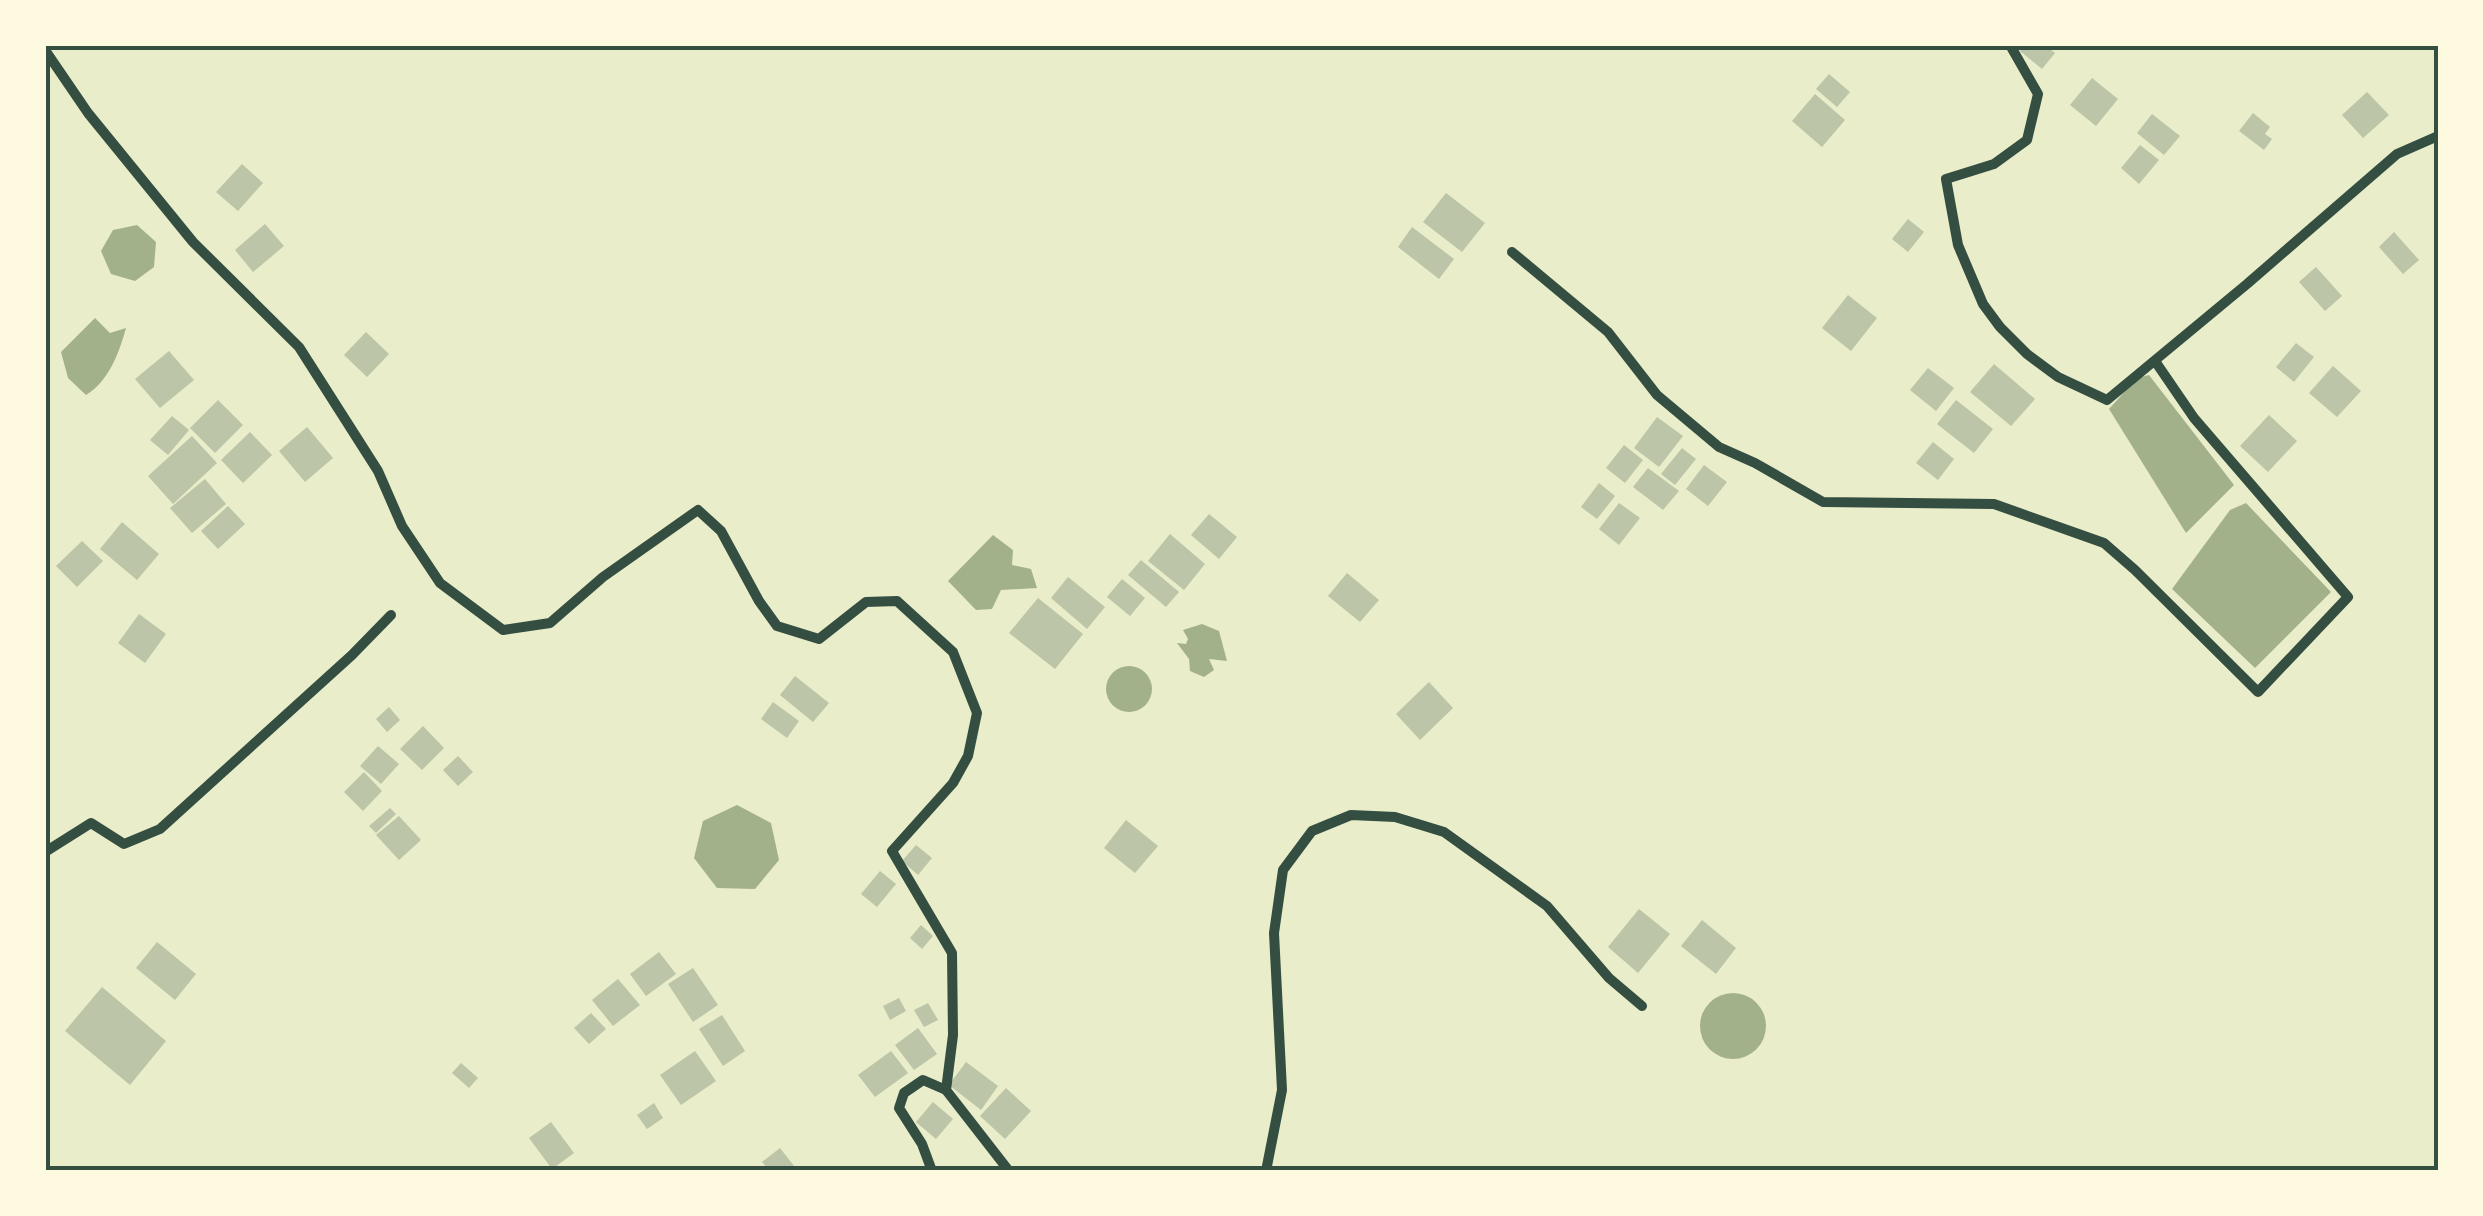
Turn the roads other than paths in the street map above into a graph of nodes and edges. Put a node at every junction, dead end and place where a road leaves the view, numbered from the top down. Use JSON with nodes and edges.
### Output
{"nodes":[{"id":1,"x":2010,"y":45,"type":"edge"},
{"id":2,"x":45,"y":50,"type":"edge"},
{"id":3,"x":2438,"y":136,"type":"edge"},
{"id":4,"x":1512,"y":252,"type":"dead end"},
{"id":5,"x":2155,"y":361,"type":"junction"},
{"id":6,"x":392,"y":614,"type":"dead end"},
{"id":7,"x":45,"y":852,"type":"edge"},
{"id":8,"x":1642,"y":1006,"type":"dead end"},
{"id":9,"x":946,"y":1090,"type":"junction"},
{"id":10,"x":932,"y":1171,"type":"edge"},
{"id":11,"x":1009,"y":1171,"type":"edge"},
{"id":12,"x":1266,"y":1171,"type":"edge"}],
"edges":[{"from":1,"to":5,"type":"street"},
{"from":2,"to":9,"type":"street"},
{"from":3,"to":5,"type":"street"},
{"from":4,"to":5,"type":"street"},
{"from":6,"to":7,"type":"street"},
{"from":8,"to":12,"type":"street"},
{"from":9,"to":10,"type":"street"},
{"from":9,"to":11,"type":"street"}]}
